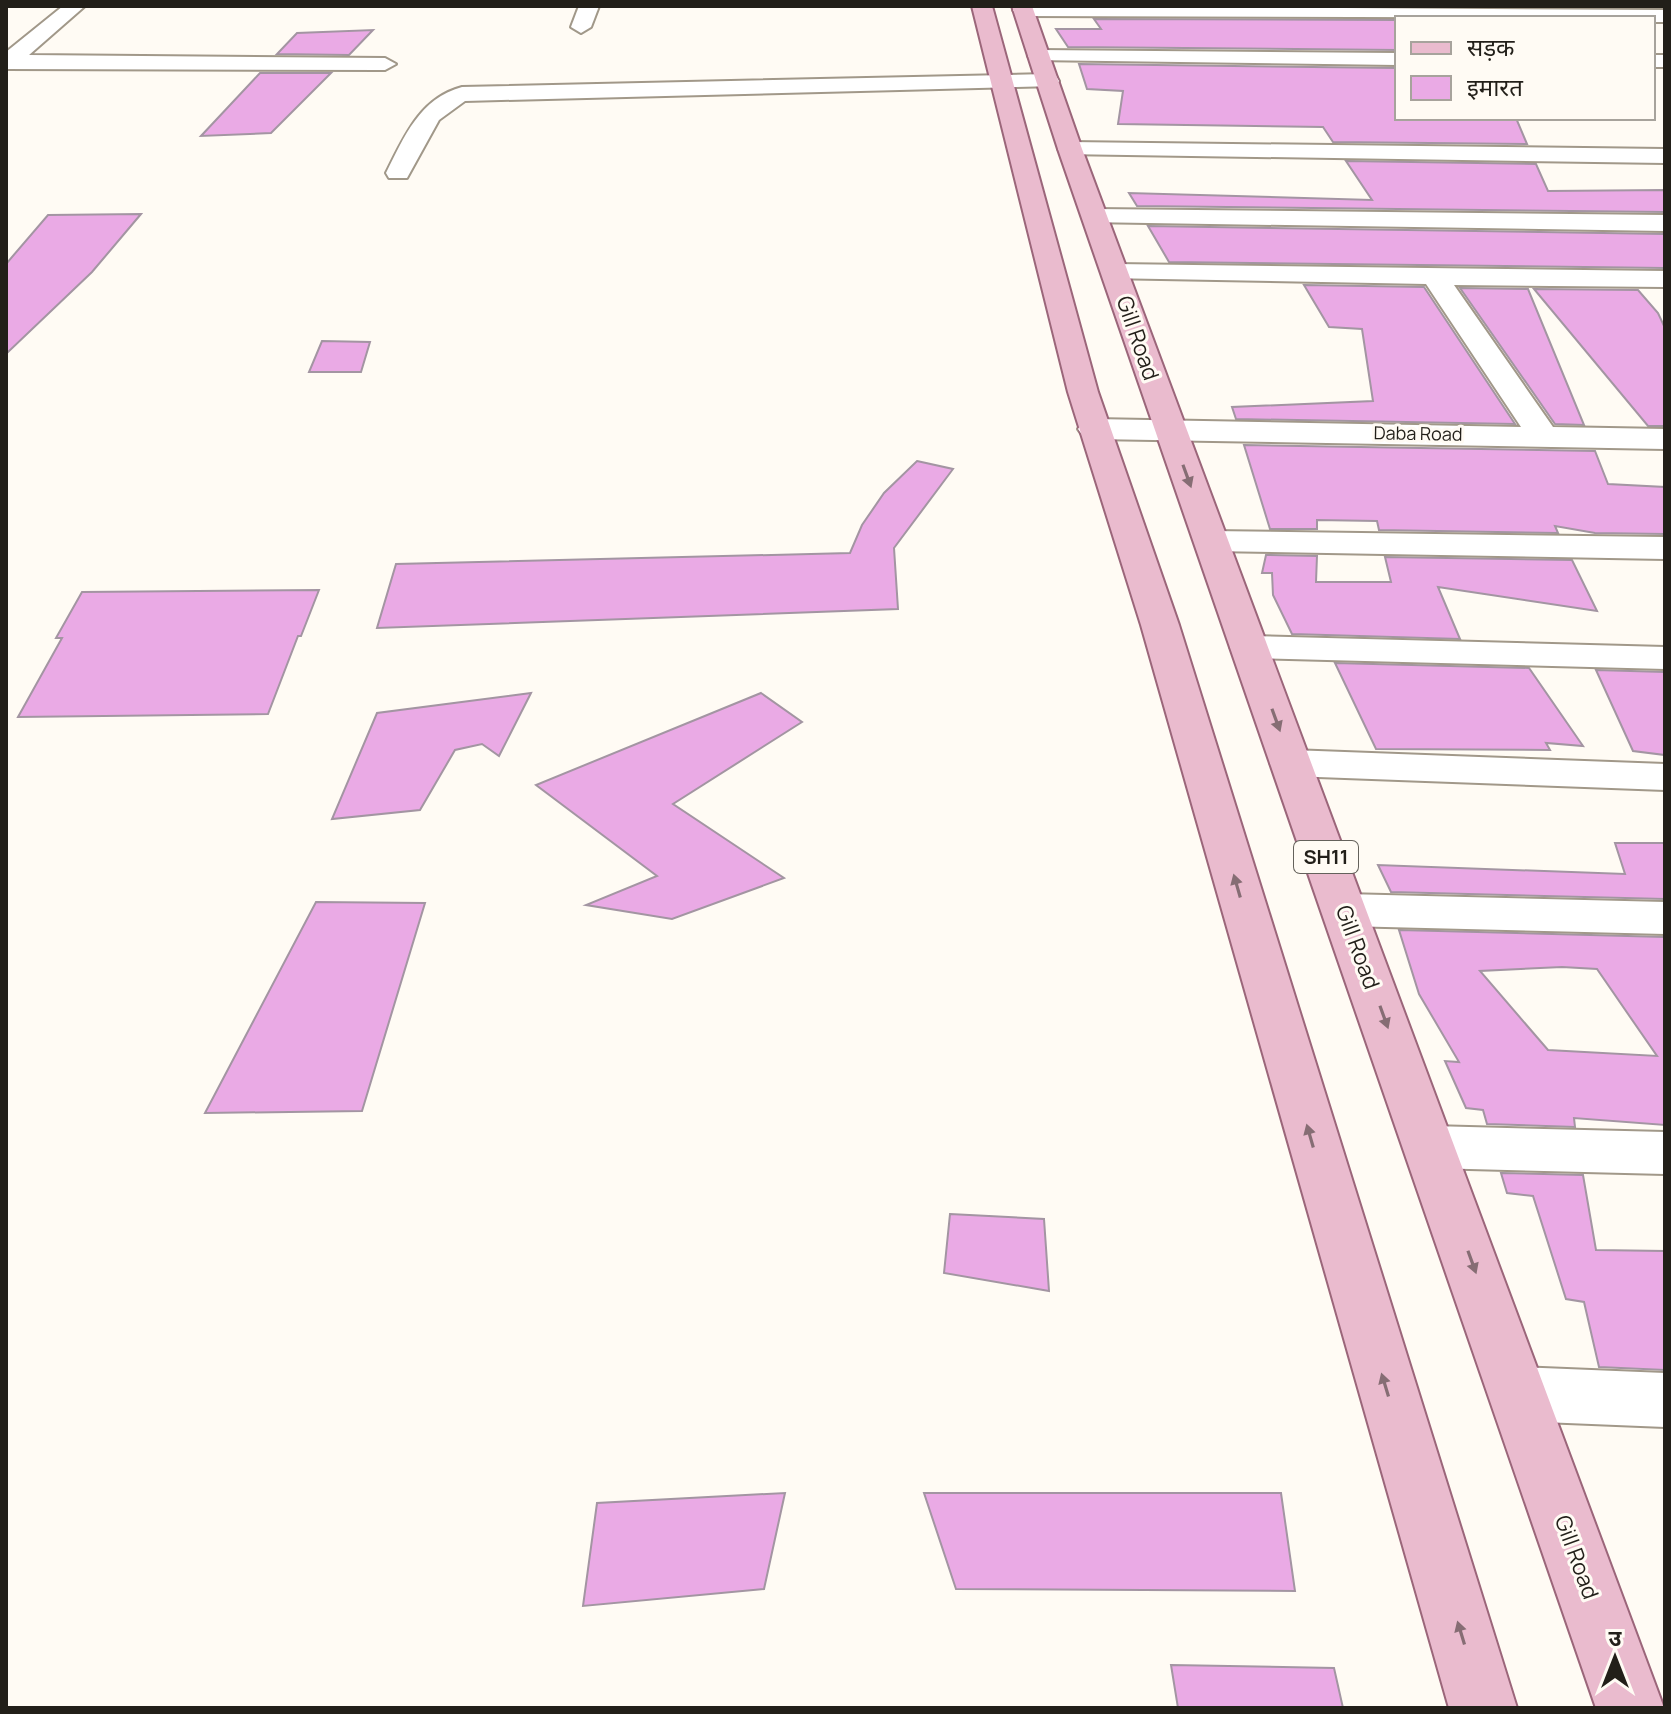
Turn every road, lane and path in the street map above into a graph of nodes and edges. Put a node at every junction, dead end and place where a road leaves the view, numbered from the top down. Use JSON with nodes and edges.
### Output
{"nodes":[{"id":1,"x":75,"y":6,"type":"edge"},
{"id":2,"x":589,"y":6,"type":"edge"},
{"id":3,"x":1009,"y":7,"type":"edge"},
{"id":4,"x":1481,"y":10,"type":"edge"},
{"id":5,"x":1665,"y":16,"type":"edge"},
{"id":6,"x":581,"y":27,"type":"dead end"},
{"id":7,"x":1395,"y":59,"type":"edge"},
{"id":8,"x":7,"y":62,"type":"edge"},
{"id":9,"x":385,"y":64,"type":"dead end"},
{"id":10,"x":1044,"y":69,"type":"junction"},
{"id":11,"x":1003,"y":81,"type":"junction"},
{"id":12,"x":1070,"y":149,"type":"junction"},
{"id":13,"x":1665,"y":156,"type":"edge"},
{"id":14,"x":398,"y":173,"type":"dead end"},
{"id":15,"x":1095,"y":217,"type":"junction"},
{"id":16,"x":1665,"y":223,"type":"edge"},
{"id":17,"x":1115,"y":272,"type":"junction"},
{"id":18,"x":1435,"y":277,"type":"junction"},
{"id":19,"x":1654,"y":278,"type":"edge"},
{"id":20,"x":1665,"y":306,"type":"edge"},
{"id":21,"x":1170,"y":428,"type":"junction"},
{"id":22,"x":1094,"y":429,"type":"junction"},
{"id":23,"x":1544,"y":437,"type":"junction"},
{"id":24,"x":1665,"y":439,"type":"edge"},
{"id":25,"x":1211,"y":541,"type":"junction"},
{"id":26,"x":1665,"y":548,"type":"edge"},
{"id":27,"x":1249,"y":647,"type":"junction"},
{"id":28,"x":1665,"y":658,"type":"edge"},
{"id":29,"x":1291,"y":763,"type":"junction"},
{"id":30,"x":1665,"y":777,"type":"edge"},
{"id":31,"x":1345,"y":910,"type":"junction"},
{"id":32,"x":1665,"y":918,"type":"edge"},
{"id":33,"x":1431,"y":1147,"type":"junction"},
{"id":34,"x":1665,"y":1153,"type":"edge"},
{"id":35,"x":1519,"y":1394,"type":"junction"},
{"id":36,"x":1665,"y":1400,"type":"edge"},
{"id":37,"x":1483,"y":1708,"type":"edge"},
{"id":38,"x":1630,"y":1708,"type":"edge"}],
"edges":[{"from":1,"to":8,"type":"street"},
{"from":2,"to":6,"type":"street"},
{"from":3,"to":4,"type":"street"},
{"from":3,"to":10,"type":"main road","name":"Gill Road","number":"SH11"},
{"from":3,"to":11,"type":"main road"},
{"from":4,"to":5,"type":"street"},
{"from":7,"to":10,"type":"street"},
{"from":8,"to":9,"type":"street"},
{"from":10,"to":11,"type":"street"},
{"from":10,"to":12,"type":"main road","name":"Gill Road","number":"SH11"},
{"from":11,"to":14,"type":"street"},
{"from":11,"to":22,"type":"main road"},
{"from":12,"to":13,"type":"street"},
{"from":12,"to":15,"type":"main road","name":"Gill Road","number":"SH11"},
{"from":15,"to":16,"type":"street"},
{"from":15,"to":17,"type":"main road","name":"Gill Road","number":"SH11"},
{"from":17,"to":18,"type":"street"},
{"from":17,"to":21,"type":"main road","name":"Gill Road","number":"SH11"},
{"from":18,"to":19,"type":"street"},
{"from":18,"to":23,"type":"street"},
{"from":19,"to":20,"type":"street"},
{"from":21,"to":22,"type":"street","name":"Daba Road"},
{"from":21,"to":23,"type":"street","name":"Daba Road"},
{"from":21,"to":25,"type":"main road","name":"Gill Road","number":"SH11","one_way":true},
{"from":37,"to":22,"type":"main road","one_way":true},
{"from":23,"to":24,"type":"street","name":"Daba Road"},
{"from":25,"to":26,"type":"street"},
{"from":25,"to":27,"type":"main road","name":"Gill Road","number":"SH11"},
{"from":27,"to":28,"type":"street"},
{"from":27,"to":29,"type":"main road","name":"Gill Road","number":"SH11","one_way":true},
{"from":29,"to":30,"type":"street"},
{"from":29,"to":31,"type":"main road","name":"Gill Road","number":"SH11"},
{"from":31,"to":32,"type":"street"},
{"from":31,"to":33,"type":"main road","name":"Gill Road","number":"SH11","one_way":true},
{"from":33,"to":34,"type":"street"},
{"from":33,"to":35,"type":"main road","name":"Gill Road","number":"SH11","one_way":true},
{"from":35,"to":36,"type":"street"},
{"from":35,"to":38,"type":"main road","name":"Gill Road","number":"SH11"}]}
